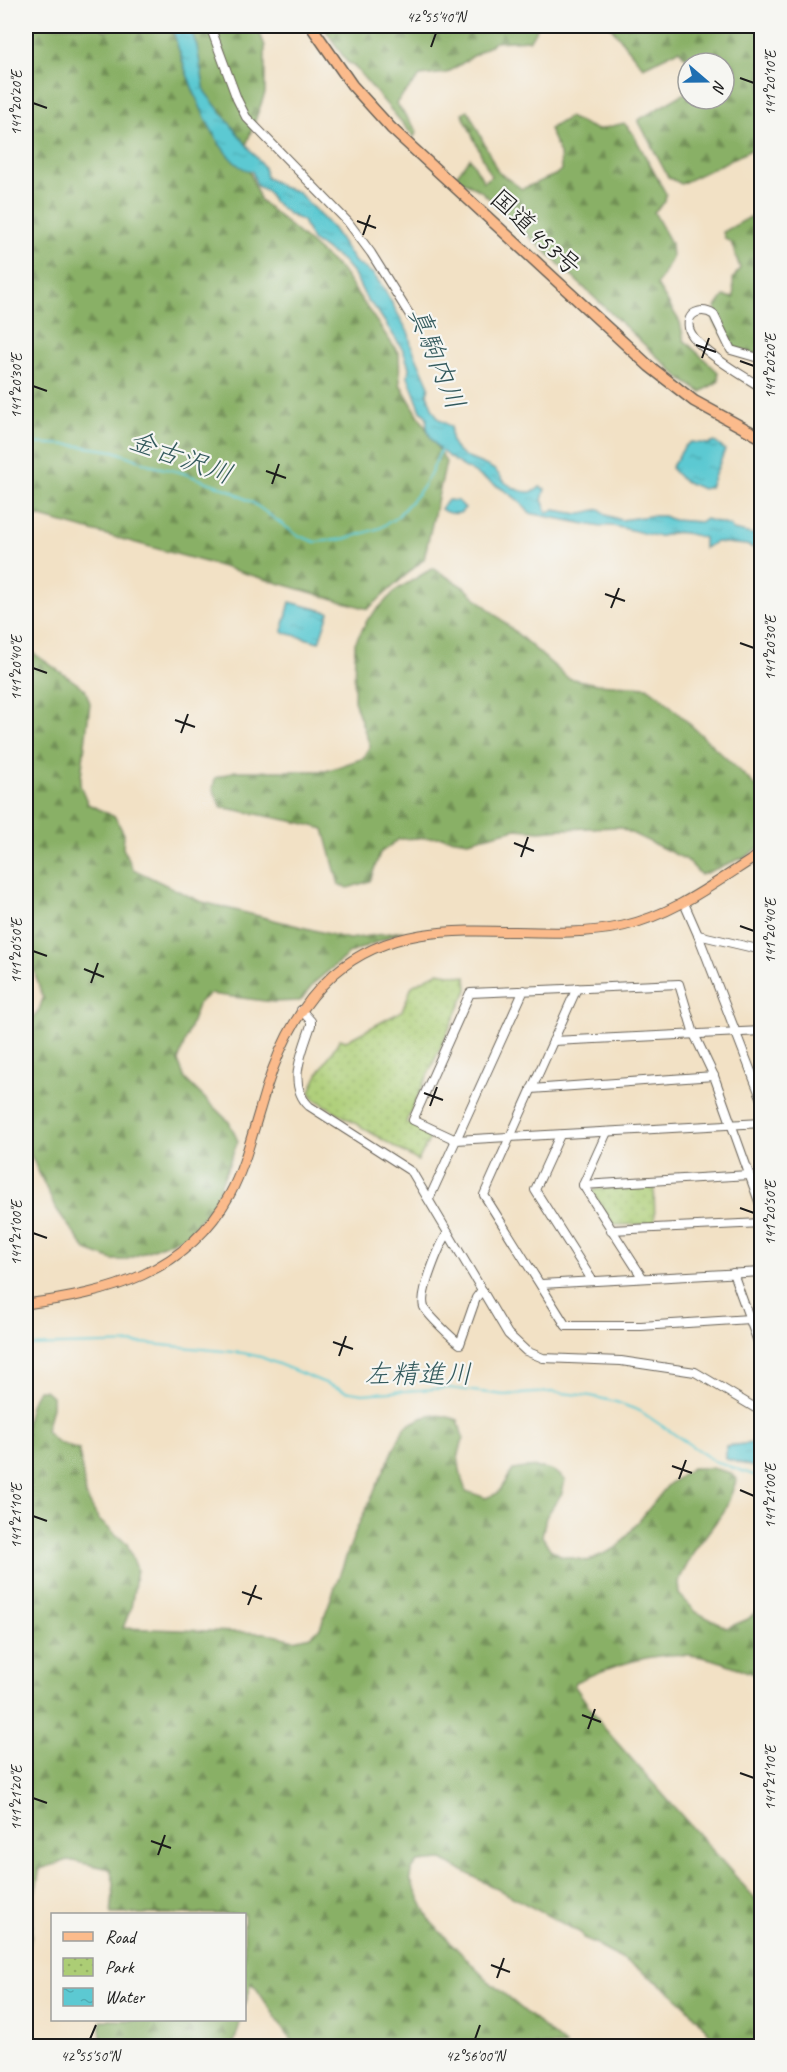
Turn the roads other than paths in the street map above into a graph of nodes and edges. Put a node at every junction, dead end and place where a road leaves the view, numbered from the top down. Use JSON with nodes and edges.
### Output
{"nodes":[{"id":1,"x":210,"y":26,"type":"edge"},
{"id":2,"x":311,"y":26,"type":"edge"},
{"id":3,"x":411,"y":317,"type":"dead end"},
{"id":4,"x":762,"y":359,"type":"edge"},
{"id":5,"x":762,"y":388,"type":"edge"},
{"id":6,"x":762,"y":438,"type":"edge"},
{"id":7,"x":762,"y":853,"type":"edge"},
{"id":8,"x":684,"y":903,"type":"junction"},
{"id":9,"x":698,"y":935,"type":"junction"},
{"id":10,"x":762,"y":950,"type":"edge"},
{"id":11,"x":577,"y":988,"type":"junction"},
{"id":12,"x":524,"y":990,"type":"junction"},
{"id":13,"x":301,"y":1010,"type":"junction"},
{"id":14,"x":762,"y":1031,"type":"edge"},
{"id":15,"x":734,"y":1032,"type":"junction"},
{"id":16,"x":694,"y":1034,"type":"junction"},
{"id":17,"x":553,"y":1041,"type":"junction"},
{"id":18,"x":714,"y":1076,"type":"junction"},
{"id":19,"x":531,"y":1089,"type":"junction"},
{"id":20,"x":762,"y":1100,"type":"edge"},
{"id":21,"x":762,"y":1123,"type":"edge"},
{"id":22,"x":730,"y":1125,"type":"junction"},
{"id":23,"x":608,"y":1132,"type":"junction"},
{"id":24,"x":560,"y":1135,"type":"junction"},
{"id":25,"x":509,"y":1136,"type":"junction"},
{"id":26,"x":456,"y":1140,"type":"junction"},
{"id":27,"x":749,"y":1175,"type":"junction"},
{"id":28,"x":584,"y":1185,"type":"junction"},
{"id":29,"x":429,"y":1199,"type":"junction"},
{"id":30,"x":762,"y":1210,"type":"edge"},
{"id":31,"x":762,"y":1223,"type":"edge"},
{"id":32,"x":611,"y":1230,"type":"junction"},
{"id":33,"x":448,"y":1233,"type":"junction"},
{"id":34,"x":762,"y":1272,"type":"edge"},
{"id":35,"x":733,"y":1273,"type":"junction"},
{"id":36,"x":642,"y":1277,"type":"junction"},
{"id":37,"x":592,"y":1280,"type":"junction"},
{"id":38,"x":541,"y":1284,"type":"junction"},
{"id":39,"x":482,"y":1290,"type":"junction"},
{"id":40,"x":26,"y":1304,"type":"edge"},
{"id":41,"x":750,"y":1319,"type":"junction"},
{"id":42,"x":762,"y":1353,"type":"edge"},
{"id":43,"x":762,"y":1412,"type":"edge"}],
"edges":[{"from":1,"to":3,"type":"street"},
{"from":2,"to":6,"type":"highway","name":"国道453号"},
{"from":4,"to":5,"type":"street"},
{"from":7,"to":8,"type":"main road"},
{"from":8,"to":9,"type":"street"},
{"from":8,"to":13,"type":"main road"},
{"from":9,"to":10,"type":"street"},
{"from":9,"to":15,"type":"street"},
{"from":11,"to":12,"type":"street"},
{"from":11,"to":16,"type":"street"},
{"from":11,"to":17,"type":"street"},
{"from":12,"to":26,"type":"street"},
{"from":12,"to":26,"type":"street"},
{"from":13,"to":29,"type":"street"},
{"from":13,"to":40,"type":"main road"},
{"from":14,"to":15,"type":"street"},
{"from":15,"to":16,"type":"street"},
{"from":15,"to":20,"type":"street"},
{"from":16,"to":17,"type":"street"},
{"from":16,"to":18,"type":"street"},
{"from":17,"to":19,"type":"street"},
{"from":18,"to":19,"type":"street"},
{"from":18,"to":22,"type":"street"},
{"from":19,"to":25,"type":"street"},
{"from":21,"to":22,"type":"street"},
{"from":22,"to":23,"type":"street"},
{"from":22,"to":27,"type":"street"},
{"from":23,"to":24,"type":"street"},
{"from":23,"to":28,"type":"street"},
{"from":24,"to":25,"type":"street"},
{"from":24,"to":37,"type":"street"},
{"from":25,"to":26,"type":"street"},
{"from":25,"to":38,"type":"street"},
{"from":26,"to":29,"type":"street"},
{"from":27,"to":28,"type":"street"},
{"from":27,"to":30,"type":"street"},
{"from":28,"to":32,"type":"street"},
{"from":29,"to":33,"type":"street"},
{"from":31,"to":32,"type":"street"},
{"from":32,"to":36,"type":"street"},
{"from":33,"to":39,"type":"street"},
{"from":33,"to":39,"type":"street"},
{"from":34,"to":35,"type":"street"},
{"from":35,"to":36,"type":"street"},
{"from":35,"to":41,"type":"street"},
{"from":36,"to":37,"type":"street"},
{"from":37,"to":38,"type":"street"},
{"from":38,"to":41,"type":"street"},
{"from":39,"to":43,"type":"street"},
{"from":41,"to":42,"type":"street"}]}
